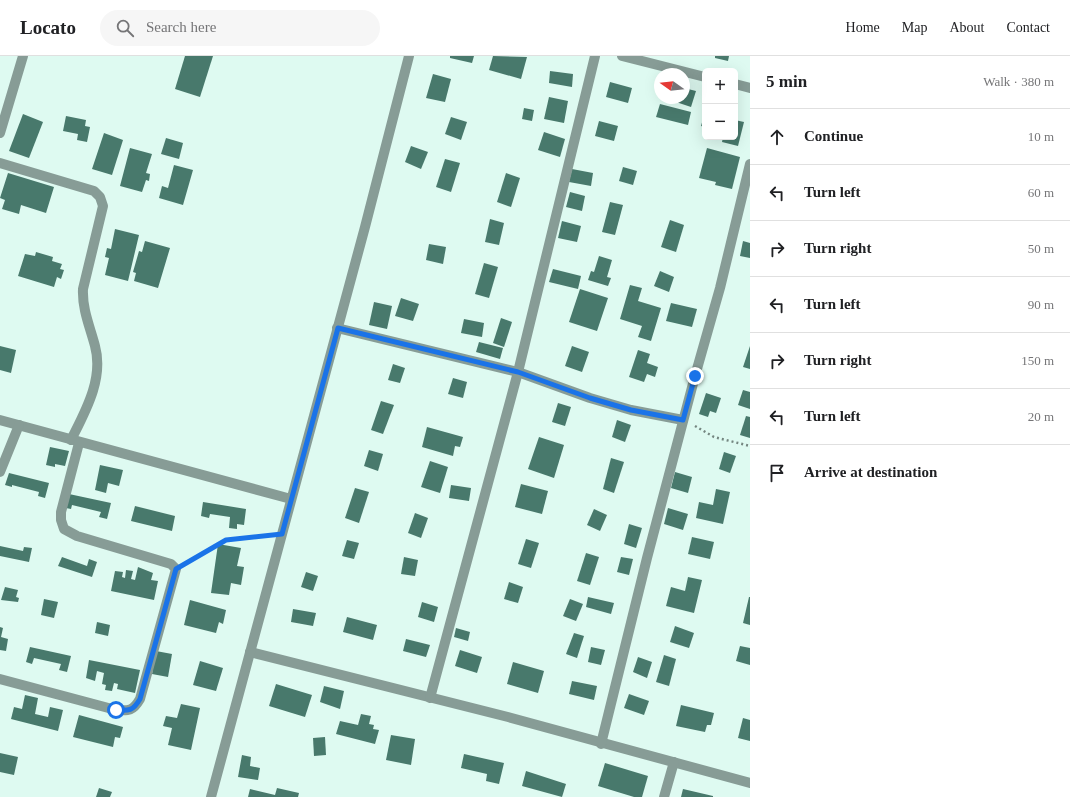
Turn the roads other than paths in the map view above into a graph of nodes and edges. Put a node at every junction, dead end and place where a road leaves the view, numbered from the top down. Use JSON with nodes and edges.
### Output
{"nodes":[{"id":1,"x":23,"y":56,"type":"edge"},
{"id":2,"x":409,"y":56,"type":"edge"},
{"id":3,"x":595,"y":56,"type":"edge"},
{"id":4,"x":622,"y":56,"type":"edge"},
{"id":5,"x":702,"y":76,"type":"edge"},
{"id":6,"x":738,"y":85,"type":"edge"},
{"id":7,"x":750,"y":88,"type":"edge"},
{"id":8,"x":0,"y":133,"type":"edge"},
{"id":9,"x":0,"y":163,"type":"edge"},
{"id":10,"x":750,"y":164,"type":"edge"},
{"id":11,"x":338,"y":328,"type":"junction"},
{"id":12,"x":518,"y":372,"type":"junction"},
{"id":13,"x":0,"y":420,"type":"edge"},
{"id":14,"x":683,"y":420,"type":"junction"},
{"id":15,"x":19,"y":425,"type":"junction"},
{"id":16,"x":75,"y":442,"type":"junction"},
{"id":17,"x":0,"y":472,"type":"edge"},
{"id":18,"x":291,"y":499,"type":"junction"},
{"id":19,"x":250,"y":652,"type":"junction"},
{"id":20,"x":0,"y":679,"type":"edge"},
{"id":21,"x":430,"y":698,"type":"junction"},
{"id":22,"x":601,"y":744,"type":"junction"},
{"id":23,"x":674,"y":762,"type":"junction"},
{"id":24,"x":750,"y":783,"type":"edge"},
{"id":25,"x":211,"y":797,"type":"edge"},
{"id":26,"x":664,"y":797,"type":"edge"}],
"edges":[{"from":1,"to":8,"type":"street"},
{"from":2,"to":11,"type":"street"},
{"from":3,"to":12,"type":"street"},
{"from":4,"to":5,"type":"street"},
{"from":6,"to":7,"type":"street"},
{"from":9,"to":16,"type":"street"},
{"from":10,"to":14,"type":"street"},
{"from":11,"to":12,"type":"street"},
{"from":11,"to":18,"type":"street"},
{"from":12,"to":14,"type":"street"},
{"from":12,"to":21,"type":"street"},
{"from":13,"to":15,"type":"street"},
{"from":14,"to":22,"type":"street"},
{"from":15,"to":16,"type":"street"},
{"from":15,"to":17,"type":"street"},
{"from":16,"to":18,"type":"street"},
{"from":16,"to":20,"type":"street"},
{"from":18,"to":19,"type":"street"},
{"from":19,"to":21,"type":"street"},
{"from":19,"to":25,"type":"street"},
{"from":21,"to":22,"type":"street"},
{"from":22,"to":23,"type":"street"},
{"from":23,"to":24,"type":"street"},
{"from":23,"to":26,"type":"street"}]}
